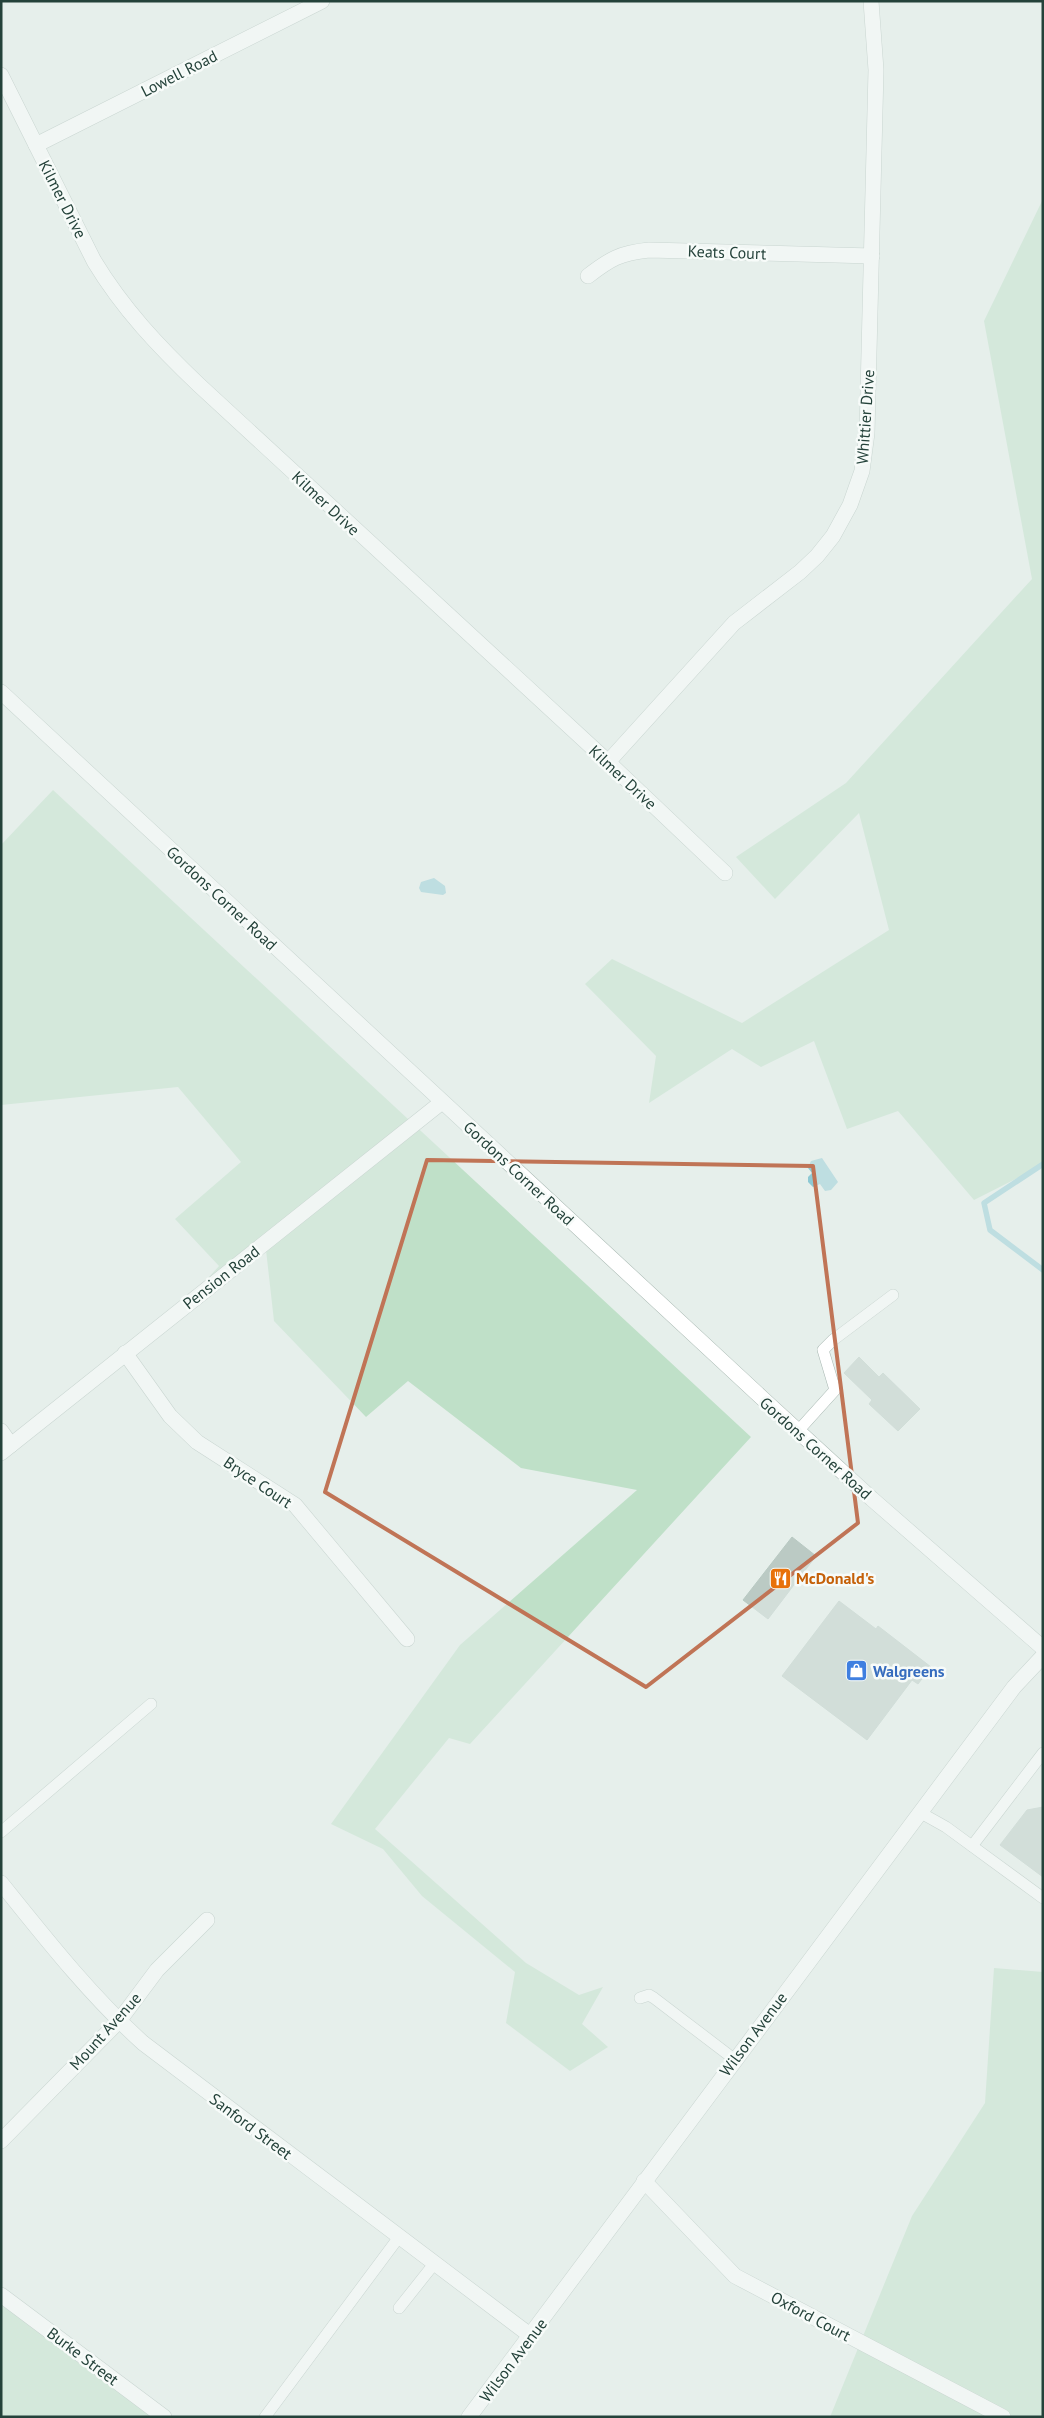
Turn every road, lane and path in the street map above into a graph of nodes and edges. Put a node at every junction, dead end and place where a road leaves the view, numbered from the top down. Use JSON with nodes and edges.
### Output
{"nodes":[{"id":1,"x":322,"y":1,"type":"edge"},
{"id":2,"x":871,"y":1,"type":"edge"},
{"id":3,"x":1,"y":75,"type":"edge"},
{"id":4,"x":36,"y":144,"type":"junction"},
{"id":5,"x":872,"y":256,"type":"junction"},
{"id":6,"x":588,"y":276,"type":"dead end"},
{"id":7,"x":1,"y":692,"type":"edge"},
{"id":8,"x":608,"y":762,"type":"junction"},
{"id":9,"x":725,"y":873,"type":"dead end"},
{"id":10,"x":442,"y":1102,"type":"junction"},
{"id":11,"x":893,"y":1295,"type":"dead end"},
{"id":12,"x":125,"y":1353,"type":"junction"},
{"id":13,"x":1,"y":1431,"type":"edge"},
{"id":14,"x":798,"y":1431,"type":"junction"},
{"id":15,"x":6,"y":1449,"type":"edge"},
{"id":16,"x":408,"y":1639,"type":"dead end"},
{"id":17,"x":1043,"y":1648,"type":"edge"},
{"id":18,"x":1043,"y":1656,"type":"edge"},
{"id":19,"x":151,"y":1704,"type":"dead end"},
{"id":20,"x":1043,"y":1753,"type":"edge"},
{"id":21,"x":1039,"y":1765,"type":"edge"},
{"id":22,"x":921,"y":1813,"type":"junction"},
{"id":23,"x":1,"y":1832,"type":"edge"},
{"id":24,"x":972,"y":1846,"type":"junction"},
{"id":25,"x":1,"y":1883,"type":"edge"},
{"id":26,"x":1043,"y":1898,"type":"edge"},
{"id":27,"x":207,"y":1920,"type":"dead end"},
{"id":28,"x":640,"y":1998,"type":"dead end"},
{"id":29,"x":119,"y":2021,"type":"junction"},
{"id":30,"x":734,"y":2060,"type":"junction"},
{"id":31,"x":1,"y":2141,"type":"edge"},
{"id":32,"x":644,"y":2181,"type":"junction"},
{"id":33,"x":400,"y":2238,"type":"junction"},
{"id":34,"x":434,"y":2264,"type":"junction"},
{"id":35,"x":1,"y":2295,"type":"edge"},
{"id":36,"x":399,"y":2308,"type":"dead end"},
{"id":37,"x":531,"y":2336,"type":"junction"},
{"id":38,"x":164,"y":2417,"type":"edge"},
{"id":39,"x":264,"y":2417,"type":"edge"},
{"id":40,"x":469,"y":2417,"type":"edge"},
{"id":41,"x":1003,"y":2417,"type":"edge"}],
"edges":[{"from":1,"to":4,"type":"street","name":"Lowell Road"},
{"from":2,"to":5,"type":"street","name":"Whittier Drive"},
{"from":3,"to":4,"type":"street","name":"Kilmer Drive"},
{"from":4,"to":8,"type":"street","name":"Kilmer Drive"},
{"from":5,"to":6,"type":"street","name":"Keats Court"},
{"from":5,"to":8,"type":"street","name":"Whittier Drive"},
{"from":7,"to":10,"type":"street","name":"Gordons Corner Road"},
{"from":8,"to":9,"type":"street","name":"Kilmer Drive"},
{"from":10,"to":12,"type":"street","name":"Pension Road"},
{"from":10,"to":14,"type":"street","name":"Gordons Corner Road"},
{"from":11,"to":14,"type":"lane"},
{"from":12,"to":15,"type":"street","name":"Pension Road"},
{"from":12,"to":16,"type":"street","name":"Bryce Court"},
{"from":13,"to":15,"type":"street"},
{"from":14,"to":17,"type":"street","name":"Gordons Corner Road"},
{"from":18,"to":22,"type":"street","name":"Wilson Avenue"},
{"from":19,"to":23,"type":"lane"},
{"from":20,"to":21,"type":"lane"},
{"from":21,"to":24,"type":"lane"},
{"from":22,"to":24,"type":"lane"},
{"from":22,"to":30,"type":"street","name":"Wilson Avenue"},
{"from":24,"to":26,"type":"lane"},
{"from":25,"to":29,"type":"street","name":"Sanford Street"},
{"from":27,"to":29,"type":"street","name":"Mount Avenue"},
{"from":28,"to":30,"type":"lane"},
{"from":29,"to":31,"type":"street","name":"Mount Avenue"},
{"from":29,"to":33,"type":"street","name":"Sanford Street"},
{"from":30,"to":32,"type":"street","name":"Wilson Avenue"},
{"from":32,"to":37,"type":"street","name":"Wilson Avenue"},
{"from":32,"to":41,"type":"street","name":"Oxford Court"},
{"from":33,"to":34,"type":"street","name":"Sanford Street"},
{"from":33,"to":39,"type":"lane"},
{"from":34,"to":36,"type":"lane"},
{"from":34,"to":37,"type":"street","name":"Sanford Street"},
{"from":35,"to":38,"type":"street","name":"Burke Street"},
{"from":37,"to":40,"type":"street","name":"Wilson Avenue"}]}
